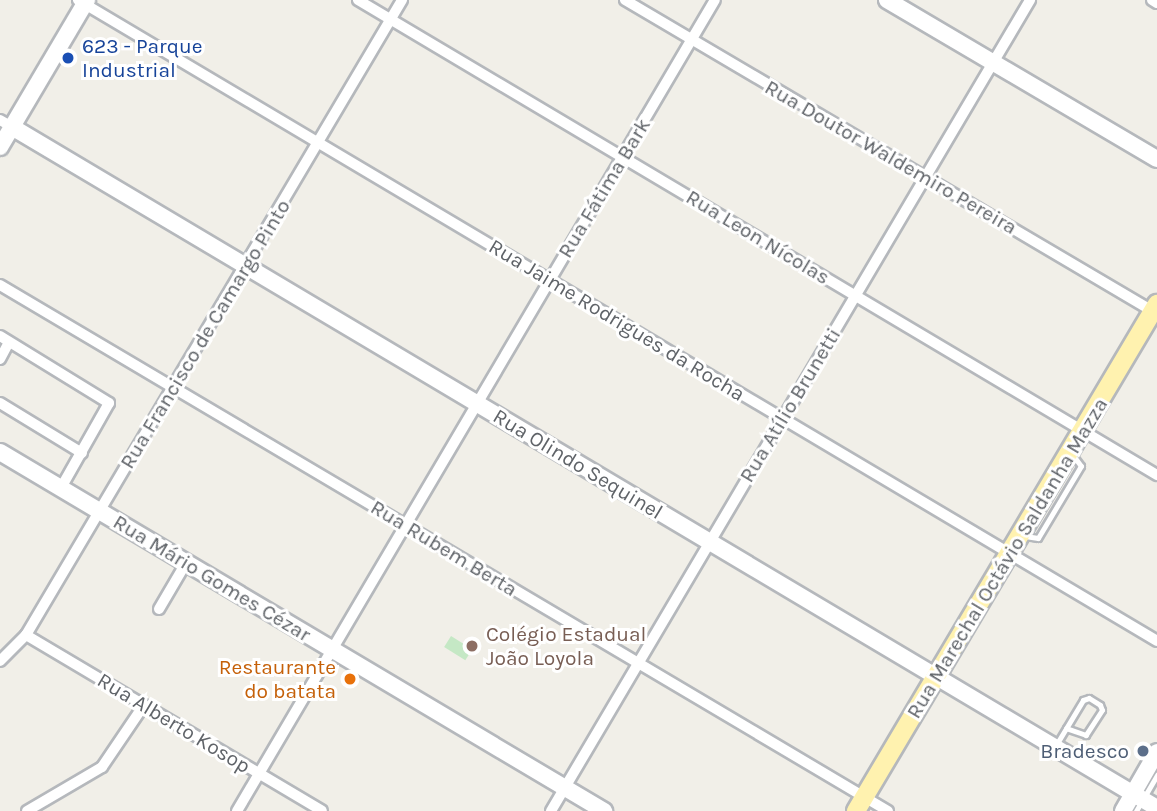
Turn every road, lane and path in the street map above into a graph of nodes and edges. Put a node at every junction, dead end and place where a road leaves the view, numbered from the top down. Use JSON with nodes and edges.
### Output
{"nodes":[{"id":1,"x":358,"y":0,"type":"edge"},
{"id":2,"x":402,"y":0,"type":"edge"},
{"id":3,"x":625,"y":0,"type":"edge"},
{"id":4,"x":715,"y":0,"type":"edge"},
{"id":5,"x":887,"y":0,"type":"edge"},
{"id":6,"x":1030,"y":0,"type":"edge"},
{"id":7,"x":1152,"y":0,"type":"edge"},
{"id":8,"x":83,"y":1,"type":"edge"},
{"id":9,"x":1157,"y":3,"type":"edge"},
{"id":10,"x":390,"y":19,"type":"junction"},
{"id":11,"x":692,"y":40,"type":"junction"},
{"id":12,"x":993,"y":62,"type":"junction"},
{"id":13,"x":6,"y":123,"type":"edge"},
{"id":14,"x":318,"y":142,"type":"junction"},
{"id":15,"x":0,"y":147,"type":"edge"},
{"id":16,"x":622,"y":157,"type":"junction"},
{"id":17,"x":1157,"y":159,"type":"edge"},
{"id":18,"x":925,"y":177,"type":"junction"},
{"id":19,"x":245,"y":265,"type":"junction"},
{"id":20,"x":550,"y":280,"type":"junction"},
{"id":21,"x":0,"y":285,"type":"edge"},
{"id":22,"x":855,"y":295,"type":"junction"},
{"id":23,"x":1156,"y":310,"type":"edge"},
{"id":24,"x":5,"y":339,"type":"edge"},
{"id":25,"x":0,"y":359,"type":"edge"},
{"id":26,"x":172,"y":388,"type":"junction"},
{"id":27,"x":0,"y":403,"type":"edge"},
{"id":28,"x":477,"y":403,"type":"junction"},
{"id":29,"x":783,"y":418,"type":"junction"},
{"id":30,"x":1082,"y":430,"type":"junction"},
{"id":31,"x":1070,"y":451,"type":"junction"},
{"id":32,"x":0,"y":452,"type":"edge"},
{"id":33,"x":82,"y":453,"type":"junction"},
{"id":34,"x":1157,"y":475,"type":"edge"},
{"id":35,"x":1072,"y":482,"type":"junction"},
{"id":36,"x":1079,"y":486,"type":"dead end"},
{"id":37,"x":61,"y":488,"type":"junction"},
{"id":38,"x":99,"y":511,"type":"junction"},
{"id":39,"x":1049,"y":520,"type":"junction"},
{"id":40,"x":1056,"y":524,"type":"dead end"},
{"id":41,"x":405,"y":526,"type":"junction"},
{"id":42,"x":1020,"y":535,"type":"junction"},
{"id":43,"x":710,"y":542,"type":"junction"},
{"id":44,"x":1009,"y":553,"type":"junction"},
{"id":45,"x":186,"y":563,"type":"junction"},
{"id":46,"x":159,"y":609,"type":"dead end"},
{"id":47,"x":26,"y":635,"type":"junction"},
{"id":48,"x":1157,"y":640,"type":"edge"},
{"id":49,"x":332,"y":649,"type":"junction"},
{"id":50,"x":0,"y":661,"type":"edge"},
{"id":51,"x":638,"y":663,"type":"junction"},
{"id":52,"x":936,"y":677,"type":"junction"},
{"id":53,"x":144,"y":705,"type":"junction"},
{"id":54,"x":1066,"y":728,"type":"junction"},
{"id":55,"x":1055,"y":747,"type":"junction"},
{"id":56,"x":1157,"y":752,"type":"edge"},
{"id":57,"x":259,"y":774,"type":"junction"},
{"id":58,"x":1157,"y":775,"type":"edge"},
{"id":59,"x":565,"y":788,"type":"junction"},
{"id":60,"x":860,"y":804,"type":"edge"},
{"id":61,"x":1147,"y":804,"type":"edge"},
{"id":62,"x":26,"y":811,"type":"edge"},
{"id":63,"x":237,"y":811,"type":"edge"},
{"id":64,"x":322,"y":811,"type":"edge"},
{"id":65,"x":551,"y":811,"type":"edge"},
{"id":66,"x":604,"y":811,"type":"edge"},
{"id":67,"x":888,"y":811,"type":"edge"},
{"id":68,"x":1122,"y":811,"type":"edge"}],
"edges":[{"from":1,"to":10,"type":"street","name":"Rua Leon Nícolas"},
{"from":2,"to":10,"type":"street","name":"Rua Francisco de Camargo Pinto"},
{"from":3,"to":11,"type":"street","name":"Rua Doutor Waldemiro Pereira"},
{"from":4,"to":11,"type":"street","name":"Rua Fátima Bark"},
{"from":5,"to":12,"type":"street"},
{"from":6,"to":12,"type":"street","name":"Rua Atílio Brunetti"},
{"from":7,"to":9,"type":"street"},
{"from":8,"to":13,"type":"street"},
{"from":8,"to":14,"type":"street","name":"Rua Jaime Rodrigues da Rocha"},
{"from":10,"to":14,"type":"street","name":"Rua Francisco de Camargo Pinto"},
{"from":10,"to":16,"type":"street","name":"Rua Leon Nícolas"},
{"from":11,"to":16,"type":"street","name":"Rua Fátima Bark"},
{"from":11,"to":18,"type":"street","name":"Rua Doutor Waldemiro Pereira"},
{"from":12,"to":17,"type":"street"},
{"from":12,"to":18,"type":"street","name":"Rua Atílio Brunetti"},
{"from":13,"to":15,"type":"street"},
{"from":13,"to":19,"type":"street","name":"Rua Olindo Sequinel"},
{"from":14,"to":19,"type":"street","name":"Rua Francisco de Camargo Pinto"},
{"from":14,"to":20,"type":"street","name":"Rua Jaime Rodrigues da Rocha"},
{"from":16,"to":20,"type":"street","name":"Rua Fátima Bark"},
{"from":16,"to":22,"type":"street","name":"Rua Leon Nícolas"},
{"from":18,"to":22,"type":"street","name":"Rua Atílio Brunetti"},
{"from":18,"to":23,"type":"street","name":"Rua Doutor Waldemiro Pereira"},
{"from":19,"to":26,"type":"street","name":"Rua Francisco de Camargo Pinto"},
{"from":19,"to":28,"type":"street","name":"Rua Olindo Sequinel"},
{"from":20,"to":28,"type":"street","name":"Rua Fátima Bark"},
{"from":20,"to":29,"type":"street","name":"Rua Jaime Rodrigues da Rocha"},
{"from":21,"to":26,"type":"street","name":"Rua Rubem Berta"},
{"from":22,"to":29,"type":"street","name":"Rua Atílio Brunetti"},
{"from":22,"to":30,"type":"street","name":"Rua Leon Nícolas"},
{"from":23,"to":30,"type":"main road","name":"Rua Marechal Octávio Saldanha Mazza"},
{"from":24,"to":25,"type":"street"},
{"from":24,"to":33,"type":"street"},
{"from":26,"to":38,"type":"street","name":"Rua Francisco de Camargo Pinto"},
{"from":26,"to":41,"type":"street","name":"Rua Rubem Berta"},
{"from":27,"to":33,"type":"street"},
{"from":28,"to":41,"type":"street","name":"Rua Fátima Bark"},
{"from":28,"to":43,"type":"street","name":"Rua Olindo Sequinel"},
{"from":29,"to":43,"type":"street","name":"Rua Atílio Brunetti"},
{"from":29,"to":44,"type":"street","name":"Rua Jaime Rodrigues da Rocha"},
{"from":30,"to":31,"type":"main road","name":"Rua Marechal Octávio Saldanha Mazza"},
{"from":30,"to":34,"type":"street","name":"Rua Leon Nícolas"},
{"from":31,"to":35,"type":"lane"},
{"from":31,"to":42,"type":"main road","name":"Rua Marechal Octávio Saldanha Mazza"},
{"from":32,"to":37,"type":"street","name":"Rua Mário Gomes Cézar"},
{"from":33,"to":37,"type":"street"},
{"from":35,"to":36,"type":"lane"},
{"from":35,"to":39,"type":"lane"},
{"from":37,"to":38,"type":"street","name":"Rua Mário Gomes Cézar"},
{"from":38,"to":45,"type":"street","name":"Rua Mário Gomes Cézar"},
{"from":38,"to":47,"type":"street","name":"Rua Francisco de Camargo Pinto"},
{"from":39,"to":40,"type":"lane"},
{"from":39,"to":42,"type":"lane"},
{"from":41,"to":49,"type":"street","name":"Rua Fátima Bark"},
{"from":41,"to":51,"type":"street","name":"Rua Rubem Berta"},
{"from":42,"to":44,"type":"main road","name":"Rua Marechal Octávio Saldanha Mazza"},
{"from":43,"to":51,"type":"street","name":"Rua Atílio Brunetti"},
{"from":43,"to":52,"type":"street","name":"Rua Olindo Sequinel"},
{"from":44,"to":48,"type":"street","name":"Rua Jaime Rodrigues da Rocha"},
{"from":44,"to":52,"type":"main road","name":"Rua Marechal Octávio Saldanha Mazza"},
{"from":45,"to":46,"type":"street"},
{"from":45,"to":49,"type":"street","name":"Rua Mário Gomes Cézar"},
{"from":47,"to":50,"type":"street","name":"Rua Francisco de Camargo Pinto"},
{"from":47,"to":53,"type":"street","name":"Rua Alberto Kosop"},
{"from":49,"to":57,"type":"street","name":"Rua Fátima Bark"},
{"from":49,"to":59,"type":"street","name":"Rua Mário Gomes Cézar"},
{"from":51,"to":59,"type":"street","name":"Rua Atílio Brunetti"},
{"from":51,"to":60,"type":"street","name":"Rua Rubem Berta"},
{"from":52,"to":55,"type":"street","name":"Rua Olindo Sequinel"},
{"from":52,"to":60,"type":"main road","name":"Rua Marechal Octávio Saldanha Mazza"},
{"from":53,"to":57,"type":"street","name":"Rua Alberto Kosop"},
{"from":53,"to":62,"type":"street"},
{"from":54,"to":54,"type":"lane"},
{"from":54,"to":55,"type":"lane"},
{"from":55,"to":61,"type":"street","name":"Rua Olindo Sequinel"},
{"from":56,"to":61,"type":"street"},
{"from":57,"to":63,"type":"street","name":"Rua Fátima Bark"},
{"from":57,"to":64,"type":"street","name":"Rua Alberto Kosop"},
{"from":58,"to":61,"type":"lane"},
{"from":59,"to":65,"type":"street","name":"Rua Atílio Brunetti"},
{"from":59,"to":66,"type":"street","name":"Rua Mário Gomes Cézar"},
{"from":60,"to":67,"type":"street","name":"Rua Rubem Berta"},
{"from":61,"to":68,"type":"street"}]}
